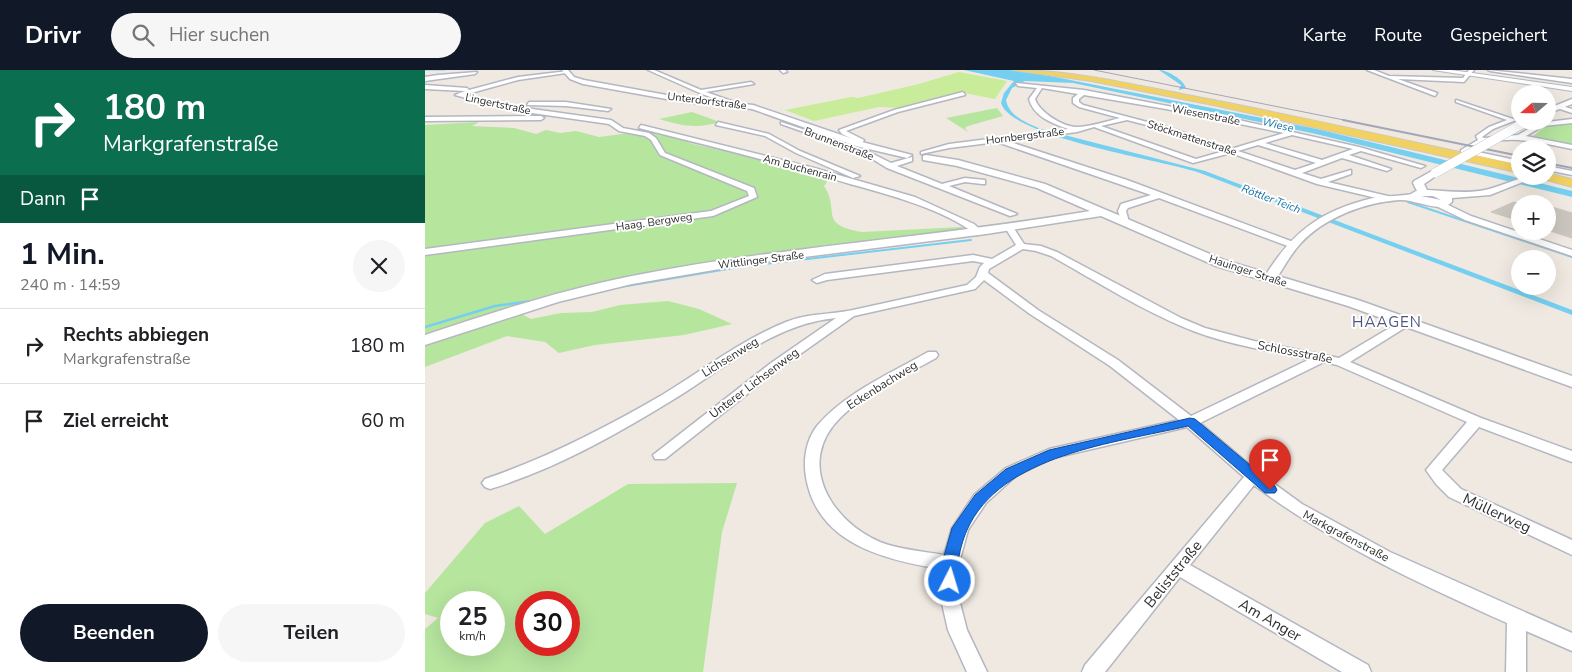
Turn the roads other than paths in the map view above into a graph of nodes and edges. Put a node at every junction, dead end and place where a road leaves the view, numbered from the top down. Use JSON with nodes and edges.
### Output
{"nodes":[{"id":1,"x":650,"y":70,"type":"edge"},
{"id":2,"x":1017,"y":70,"type":"edge"},
{"id":3,"x":1369,"y":70,"type":"edge"},
{"id":4,"x":1436,"y":70,"type":"edge"},
{"id":5,"x":1490,"y":70,"type":"edge"},
{"id":6,"x":1548,"y":70,"type":"edge"},
{"id":7,"x":566,"y":71,"type":"edge"},
{"id":8,"x":1507,"y":71,"type":"edge"},
{"id":9,"x":475,"y":73,"type":"dead end"},
{"id":10,"x":1469,"y":75,"type":"edge"},
{"id":11,"x":1540,"y":76,"type":"junction"},
{"id":12,"x":1386,"y":77,"type":"junction"},
{"id":13,"x":425,"y":80,"type":"edge"},
{"id":14,"x":1572,"y":80,"type":"edge"},
{"id":15,"x":751,"y":84,"type":"dead end"},
{"id":16,"x":1018,"y":84,"type":"dead end"},
{"id":17,"x":425,"y":87,"type":"edge"},
{"id":18,"x":1040,"y":87,"type":"junction"},
{"id":19,"x":1572,"y":89,"type":"edge"},
{"id":20,"x":469,"y":90,"type":"junction"},
{"id":21,"x":700,"y":92,"type":"junction"},
{"id":22,"x":1084,"y":92,"type":"junction"},
{"id":23,"x":963,"y":94,"type":"dead end"},
{"id":24,"x":1435,"y":94,"type":"dead end"},
{"id":25,"x":1457,"y":101,"type":"dead end"},
{"id":26,"x":1572,"y":101,"type":"edge"},
{"id":27,"x":497,"y":104,"type":"junction"},
{"id":28,"x":735,"y":104,"type":"junction"},
{"id":29,"x":1559,"y":107,"type":"junction"},
{"id":30,"x":1556,"y":108,"type":"edge"},
{"id":31,"x":608,"y":109,"type":"dead end"},
{"id":32,"x":1572,"y":111,"type":"edge"},
{"id":33,"x":558,"y":116,"type":"junction"},
{"id":34,"x":1127,"y":118,"type":"junction"},
{"id":35,"x":425,"y":119,"type":"edge"},
{"id":36,"x":1572,"y":121,"type":"edge"},
{"id":37,"x":718,"y":124,"type":"dead end"},
{"id":38,"x":783,"y":125,"type":"dead end"},
{"id":39,"x":613,"y":126,"type":"junction"},
{"id":40,"x":1096,"y":126,"type":"junction"},
{"id":41,"x":1078,"y":130,"type":"junction"},
{"id":42,"x":1512,"y":130,"type":"edge"},
{"id":43,"x":1292,"y":133,"type":"junction"},
{"id":44,"x":647,"y":134,"type":"joint"},
{"id":45,"x":1520,"y":137,"type":"junction"},
{"id":46,"x":997,"y":140,"type":"junction"},
{"id":47,"x":1483,"y":140,"type":"junction"},
{"id":48,"x":1258,"y":143,"type":"junction"},
{"id":49,"x":859,"y":144,"type":"junction"},
{"id":50,"x":1572,"y":147,"type":"edge"},
{"id":51,"x":1360,"y":149,"type":"junction"},
{"id":52,"x":1233,"y":151,"type":"junction"},
{"id":53,"x":925,"y":155,"type":"junction"},
{"id":54,"x":1344,"y":156,"type":"junction"},
{"id":55,"x":908,"y":157,"type":"junction"},
{"id":56,"x":1511,"y":161,"type":"edge"},
{"id":57,"x":1324,"y":163,"type":"junction"},
{"id":58,"x":889,"y":166,"type":"junction"},
{"id":59,"x":1421,"y":166,"type":"dead end"},
{"id":60,"x":1387,"y":168,"type":"dead end"},
{"id":61,"x":1511,"y":169,"type":"edge"},
{"id":62,"x":1556,"y":170,"type":"edge"},
{"id":63,"x":1348,"y":172,"type":"dead end"},
{"id":64,"x":1294,"y":173,"type":"junction"},
{"id":65,"x":1572,"y":173,"type":"edge"},
{"id":66,"x":1556,"y":178,"type":"edge"},
{"id":67,"x":1572,"y":181,"type":"edge"},
{"id":68,"x":982,"y":182,"type":"dead end"},
{"id":69,"x":1320,"y":182,"type":"junction"},
{"id":70,"x":1511,"y":185,"type":"edge"},
{"id":71,"x":942,"y":186,"type":"junction"},
{"id":72,"x":891,"y":194,"type":"junction"},
{"id":73,"x":1159,"y":195,"type":"junction"},
{"id":74,"x":1419,"y":195,"type":"junction"},
{"id":75,"x":1389,"y":199,"type":"junction"},
{"id":76,"x":1440,"y":200,"type":"junction"},
{"id":77,"x":1103,"y":212,"type":"junction"},
{"id":78,"x":1013,"y":214,"type":"dead end"},
{"id":79,"x":1123,"y":217,"type":"junction"},
{"id":80,"x":1010,"y":228,"type":"junction"},
{"id":81,"x":980,"y":233,"type":"junction"},
{"id":82,"x":1293,"y":245,"type":"junction"},
{"id":83,"x":1021,"y":246,"type":"junction"},
{"id":84,"x":425,"y":252,"type":"edge"},
{"id":85,"x":1572,"y":253,"type":"edge"},
{"id":86,"x":992,"y":262,"type":"junction"},
{"id":87,"x":982,"y":274,"type":"junction"},
{"id":88,"x":1270,"y":279,"type":"junction"},
{"id":89,"x":817,"y":280,"type":"dead end"},
{"id":90,"x":850,"y":314,"type":"junction"},
{"id":91,"x":1407,"y":322,"type":"junction"},
{"id":92,"x":425,"y":340,"type":"edge"},
{"id":93,"x":932,"y":355,"type":"dead end"},
{"id":94,"x":1323,"y":358,"type":"junction"},
{"id":95,"x":1341,"y":362,"type":"junction"},
{"id":96,"x":1572,"y":382,"type":"edge"},
{"id":97,"x":1477,"y":421,"type":"junction"},
{"id":98,"x":1190,"y":422,"type":"junction"},
{"id":99,"x":660,"y":455,"type":"dead end"},
{"id":100,"x":1572,"y":457,"type":"edge"},
{"id":101,"x":1253,"y":476,"type":"junction"},
{"id":102,"x":490,"y":483,"type":"dead end"},
{"id":103,"x":1572,"y":548,"type":"edge"},
{"id":104,"x":950,"y":563,"type":"junction"},
{"id":105,"x":1179,"y":568,"type":"junction"},
{"id":106,"x":1517,"y":618,"type":"junction"},
{"id":107,"x":1572,"y":642,"type":"edge"},
{"id":108,"x":977,"y":672,"type":"edge"},
{"id":109,"x":1092,"y":672,"type":"edge"},
{"id":110,"x":1361,"y":672,"type":"edge"},
{"id":111,"x":1516,"y":672,"type":"edge"}],
"edges":[{"from":1,"to":21,"type":"street"},
{"from":2,"to":61,"type":"main road"},
{"from":3,"to":12,"type":"street"},
{"from":4,"to":10,"type":"main road"},
{"from":5,"to":8,"type":"street"},
{"from":6,"to":11,"type":"street"},
{"from":7,"to":20,"type":"street","name":"Lingertstraße"},
{"from":7,"to":28,"type":"street","name":"Unterdorfstraße"},
{"from":8,"to":11,"type":"street"},
{"from":9,"to":13,"type":"street"},
{"from":10,"to":12,"type":"street"},
{"from":10,"to":19,"type":"main road"},
{"from":11,"to":14,"type":"street"},
{"from":12,"to":24,"type":"street"},
{"from":15,"to":21,"type":"street"},
{"from":16,"to":18,"type":"street","name":"Wiesenstraße"},
{"from":17,"to":20,"type":"street"},
{"from":18,"to":22,"type":"street","name":"Wiesenstraße"},
{"from":18,"to":41,"type":"street"},
{"from":20,"to":27,"type":"street","name":"Lingertstraße"},
{"from":21,"to":28,"type":"street"},
{"from":22,"to":34,"type":"street","name":"Stöckmattenstraße"},
{"from":22,"to":43,"type":"street","name":"Wiesenstraße"},
{"from":23,"to":49,"type":"street"},
{"from":25,"to":47,"type":"street"},
{"from":26,"to":29,"type":"street"},
{"from":27,"to":31,"type":"street"},
{"from":27,"to":33,"type":"street","name":"Lingertstraße"},
{"from":28,"to":49,"type":"street","name":"Unterdorfstraße"},
{"from":29,"to":30,"type":"street"},
{"from":29,"to":32,"type":"street"},
{"from":33,"to":35,"type":"street"},
{"from":33,"to":39,"type":"street","name":"Lingertstraße"},
{"from":34,"to":40,"type":"street","name":"Hornbergstraße"},
{"from":34,"to":52,"type":"street","name":"Stöckmattenstraße"},
{"from":36,"to":45,"type":"street"},
{"from":37,"to":72,"type":"street"},
{"from":38,"to":58,"type":"street","name":"Brunnenstraße"},
{"from":39,"to":44,"type":"street","name":"Lingertstraße"},
{"from":39,"to":72,"type":"street","name":"Am Buchenrain"},
{"from":40,"to":41,"type":"street","name":"Hornbergstraße"},
{"from":40,"to":52,"type":"street"},
{"from":41,"to":46,"type":"street","name":"Hornbergstraße"},
{"from":42,"to":74,"type":"street","bridge":true},
{"from":43,"to":48,"type":"street"},
{"from":43,"to":51,"type":"street","name":"Wiesenstraße"},
{"from":44,"to":84,"type":"street","name":"Haag. Bergweg"},
{"from":45,"to":47,"type":"street"},
{"from":45,"to":50,"type":"street"},
{"from":46,"to":53,"type":"street","name":"Hornbergstraße"},
{"from":46,"to":73,"type":"street"},
{"from":47,"to":56,"type":"street"},
{"from":48,"to":52,"type":"street"},
{"from":48,"to":57,"type":"street"},
{"from":49,"to":55,"type":"street","name":"Unterdorfstraße"},
{"from":51,"to":54,"type":"street"},
{"from":51,"to":59,"type":"street","name":"Wiesenstraße"},
{"from":52,"to":64,"type":"street","name":"Stöckmattenstraße"},
{"from":53,"to":55,"type":"street","name":"Unterdorfstraße"},
{"from":53,"to":77,"type":"street","name":"Hauinger Straße"},
{"from":54,"to":57,"type":"street"},
{"from":54,"to":60,"type":"street"},
{"from":55,"to":58,"type":"street"},
{"from":57,"to":64,"type":"street"},
{"from":58,"to":71,"type":"street","name":"Brunnenstraße"},
{"from":62,"to":65,"type":"street"},
{"from":63,"to":69,"type":"street"},
{"from":64,"to":69,"type":"street","name":"Stöckmattenstraße"},
{"from":66,"to":67,"type":"main road"},
{"from":68,"to":71,"type":"street"},
{"from":69,"to":75,"type":"street","name":"Stöckmattenstraße"},
{"from":70,"to":76,"type":"street"},
{"from":71,"to":78,"type":"street","name":"Brunnenstraße"},
{"from":72,"to":81,"type":"street","name":"Am Buchenrain"},
{"from":73,"to":79,"type":"street"},
{"from":73,"to":82,"type":"street"},
{"from":74,"to":75,"type":"street"},
{"from":74,"to":76,"type":"street"},
{"from":75,"to":82,"type":"street"},
{"from":76,"to":85,"type":"street"},
{"from":77,"to":79,"type":"street","name":"Hauinger Straße"},
{"from":77,"to":80,"type":"street","name":"Wittlinger Straße"},
{"from":79,"to":88,"type":"street","name":"Hauinger Straße"},
{"from":80,"to":81,"type":"street","name":"Wittlinger Straße"},
{"from":80,"to":83,"type":"street"},
{"from":81,"to":92,"type":"street","name":"Wittlinger Straße"},
{"from":82,"to":88,"type":"street"},
{"from":83,"to":86,"type":"street"},
{"from":83,"to":94,"type":"street","name":"Schlossstraße"},
{"from":86,"to":87,"type":"street"},
{"from":86,"to":89,"type":"street"},
{"from":87,"to":90,"type":"street","name":"Lichsenweg"},
{"from":87,"to":98,"type":"street","name":"Markgrafenstraße"},
{"from":88,"to":91,"type":"street","name":"Hauinger Straße"},
{"from":90,"to":99,"type":"street","name":"Unterer Lichsenweg"},
{"from":90,"to":102,"type":"street","name":"Lichsenweg"},
{"from":91,"to":95,"type":"street"},
{"from":91,"to":96,"type":"street","name":"Hauinger Straße"},
{"from":93,"to":104,"type":"street","name":"Eckenbachweg"},
{"from":94,"to":95,"type":"street","name":"Schlossstraße"},
{"from":94,"to":98,"type":"street"},
{"from":95,"to":97,"type":"street","name":"Schlossstraße"},
{"from":97,"to":100,"type":"street","name":"Schlossstraße"},
{"from":97,"to":103,"type":"street","name":"Müllerweg"},
{"from":98,"to":101,"type":"street","name":"Markgrafenstraße"},
{"from":98,"to":104,"type":"street"},
{"from":101,"to":105,"type":"street","name":"Beliststraße"},
{"from":101,"to":106,"type":"street","name":"Markgrafenstraße"},
{"from":104,"to":108,"type":"street"},
{"from":105,"to":109,"type":"street","name":"Beliststraße"},
{"from":105,"to":110,"type":"street","name":"Am Anger"},
{"from":106,"to":107,"type":"street","name":"Markgrafenstraße"},
{"from":106,"to":111,"type":"street"}]}
